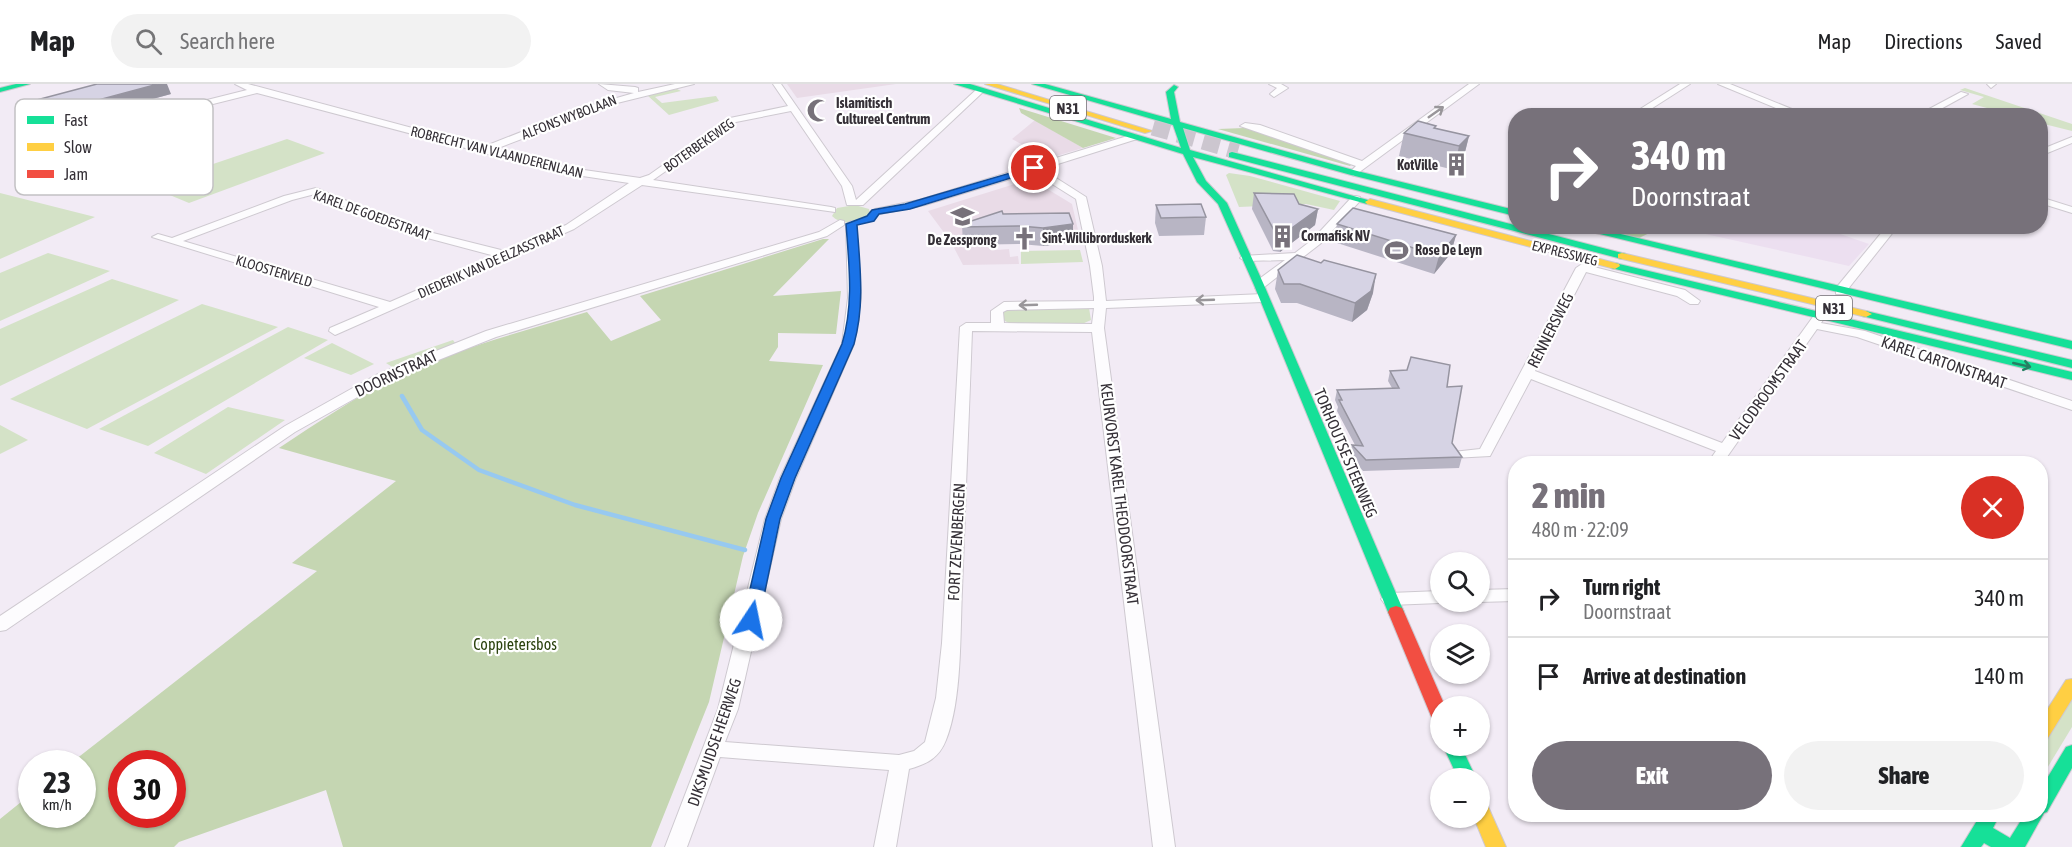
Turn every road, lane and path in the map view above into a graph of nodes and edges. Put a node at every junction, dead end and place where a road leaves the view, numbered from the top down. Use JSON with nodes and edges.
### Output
{"nodes":[{"id":1,"x":26,"y":84,"type":"edge"},
{"id":2,"x":239,"y":84,"type":"edge"},
{"id":3,"x":690,"y":84,"type":"edge"},
{"id":4,"x":777,"y":84,"type":"edge"},
{"id":5,"x":958,"y":84,"type":"edge"},
{"id":6,"x":1007,"y":84,"type":"edge"},
{"id":7,"x":1036,"y":84,"type":"edge"},
{"id":8,"x":1273,"y":84,"type":"edge"},
{"id":9,"x":1296,"y":84,"type":"edge"},
{"id":10,"x":1475,"y":84,"type":"edge"},
{"id":11,"x":1686,"y":84,"type":"edge"},
{"id":12,"x":1173,"y":85,"type":"edge"},
{"id":13,"x":1728,"y":85,"type":"edge"},
{"id":14,"x":606,"y":86,"type":"edge"},
{"id":15,"x":977,"y":87,"type":"edge"},
{"id":16,"x":1284,"y":88,"type":"junction"},
{"id":17,"x":0,"y":90,"type":"edge"},
{"id":18,"x":256,"y":90,"type":"junction"},
{"id":19,"x":651,"y":90,"type":"junction"},
{"id":20,"x":1274,"y":94,"type":"dead end"},
{"id":21,"x":1964,"y":94,"type":"dead end"},
{"id":22,"x":213,"y":101,"type":"edge"},
{"id":23,"x":599,"y":104,"type":"junction"},
{"id":24,"x":794,"y":108,"type":"junction"},
{"id":25,"x":1646,"y":108,"type":"edge"},
{"id":26,"x":1784,"y":108,"type":"edge"},
{"id":27,"x":1936,"y":108,"type":"edge"},
{"id":28,"x":1174,"y":124,"type":"junction"},
{"id":29,"x":1245,"y":126,"type":"dead end"},
{"id":30,"x":1196,"y":130,"type":"junction"},
{"id":31,"x":1134,"y":137,"type":"junction"},
{"id":32,"x":2072,"y":140,"type":"edge"},
{"id":33,"x":484,"y":150,"type":"junction"},
{"id":34,"x":2048,"y":150,"type":"edge"},
{"id":35,"x":1185,"y":151,"type":"junction"},
{"id":36,"x":1207,"y":158,"type":"junction"},
{"id":37,"x":1363,"y":166,"type":"junction"},
{"id":38,"x":1034,"y":168,"type":"junction"},
{"id":39,"x":642,"y":182,"type":"junction"},
{"id":40,"x":1356,"y":199,"type":"junction"},
{"id":41,"x":2048,"y":202,"type":"edge"},
{"id":42,"x":855,"y":203,"type":"junction"},
{"id":43,"x":1222,"y":203,"type":"junction"},
{"id":44,"x":831,"y":210,"type":"junction"},
{"id":45,"x":2072,"y":210,"type":"edge"},
{"id":46,"x":875,"y":212,"type":"junction"},
{"id":47,"x":1508,"y":212,"type":"edge"},
{"id":48,"x":1508,"y":222,"type":"edge"},
{"id":49,"x":846,"y":224,"type":"junction"},
{"id":50,"x":1508,"y":224,"type":"edge"},
{"id":51,"x":1547,"y":234,"type":"edge"},
{"id":52,"x":1554,"y":234,"type":"edge"},
{"id":53,"x":1576,"y":234,"type":"edge"},
{"id":54,"x":1605,"y":234,"type":"edge"},
{"id":55,"x":1886,"y":234,"type":"edge"},
{"id":56,"x":158,"y":237,"type":"dead end"},
{"id":57,"x":173,"y":241,"type":"junction"},
{"id":58,"x":1597,"y":247,"type":"junction"},
{"id":59,"x":506,"y":255,"type":"junction"},
{"id":60,"x":1299,"y":255,"type":"junction"},
{"id":61,"x":1248,"y":261,"type":"junction"},
{"id":62,"x":1287,"y":264,"type":"junction"},
{"id":63,"x":1706,"y":287,"type":"junction"},
{"id":64,"x":1261,"y":291,"type":"junction"},
{"id":65,"x":1840,"y":291,"type":"junction"},
{"id":66,"x":1694,"y":301,"type":"dead end"},
{"id":67,"x":1100,"y":304,"type":"junction"},
{"id":68,"x":390,"y":306,"type":"junction"},
{"id":69,"x":1817,"y":320,"type":"junction"},
{"id":70,"x":998,"y":328,"type":"junction"},
{"id":71,"x":1098,"y":328,"type":"junction"},
{"id":72,"x":335,"y":331,"type":"dead end"},
{"id":73,"x":2072,"y":345,"type":"edge"},
{"id":74,"x":2072,"y":355,"type":"edge"},
{"id":75,"x":2072,"y":364,"type":"edge"},
{"id":76,"x":1527,"y":373,"type":"junction"},
{"id":77,"x":2072,"y":375,"type":"edge"},
{"id":78,"x":2072,"y":406,"type":"edge"},
{"id":79,"x":1725,"y":449,"type":"junction"},
{"id":80,"x":1458,"y":455,"type":"edge"},
{"id":81,"x":1720,"y":456,"type":"edge"},
{"id":82,"x":1508,"y":594,"type":"edge"},
{"id":83,"x":1490,"y":595,"type":"edge"},
{"id":84,"x":1430,"y":597,"type":"edge"},
{"id":85,"x":1390,"y":599,"type":"junction"},
{"id":86,"x":0,"y":624,"type":"edge"},
{"id":87,"x":2072,"y":685,"type":"edge"},
{"id":88,"x":1431,"y":696,"type":"edge"},
{"id":89,"x":2048,"y":723,"type":"edge"},
{"id":90,"x":714,"y":749,"type":"junction"},
{"id":91,"x":2072,"y":752,"type":"edge"},
{"id":92,"x":899,"y":763,"type":"junction"},
{"id":93,"x":2048,"y":792,"type":"edge"},
{"id":94,"x":1986,"y":822,"type":"edge"},
{"id":95,"x":2030,"y":822,"type":"edge"},
{"id":96,"x":1488,"y":828,"type":"edge"},
{"id":97,"x":1980,"y":831,"type":"junction"},
{"id":98,"x":676,"y":847,"type":"edge"},
{"id":99,"x":885,"y":847,"type":"edge"},
{"id":100,"x":1164,"y":847,"type":"edge"},
{"id":101,"x":1496,"y":847,"type":"edge"},
{"id":102,"x":1971,"y":847,"type":"edge"},
{"id":103,"x":2008,"y":847,"type":"edge"},
{"id":104,"x":2015,"y":847,"type":"edge"}],
"edges":[{"from":1,"to":17,"type":"main road"},
{"from":2,"to":18,"type":"street","name":"ROBRECHT VAN VLAANDERENLAAN"},
{"from":3,"to":19,"type":"street","name":"ALFONS WYBOLAAN"},
{"from":4,"to":24,"type":"street"},
{"from":5,"to":15,"type":"main road","name":"EXPRESSWEG"},
{"from":6,"to":15,"type":"main road","name":"EXPRESSWEG","number":"N31"},
{"from":7,"to":28,"type":"main road"},
{"from":8,"to":16,"type":"street"},
{"from":9,"to":16,"type":"street"},
{"from":37,"to":10,"type":"street","one_way":true},
{"from":11,"to":25,"type":"street"},
{"from":12,"to":28,"type":"main road","name":"TORHOUTSE STEENWEG"},
{"from":12,"to":30,"type":"main road","name":"TORHOUTSE STEENWEG"},
{"from":13,"to":26,"type":"street"},
{"from":14,"to":19,"type":"street"},
{"from":14,"to":23,"type":"street"},
{"from":15,"to":31,"type":"main road","name":"EXPRESSWEG"},
{"from":15,"to":42,"type":"street"},
{"from":16,"to":20,"type":"street"},
{"from":18,"to":22,"type":"street"},
{"from":18,"to":33,"type":"street","name":"ROBRECHT VAN VLAANDERENLAAN"},
{"from":19,"to":23,"type":"street","name":"ALFONS WYBOLAAN"},
{"from":21,"to":27,"type":"street"},
{"from":23,"to":33,"type":"street","name":"ALFONS WYBOLAAN"},
{"from":24,"to":39,"type":"street","name":"BOTERBEKEWEG"},
{"from":24,"to":42,"type":"street"},
{"from":28,"to":30,"type":"main road"},
{"from":28,"to":35,"type":"main road","name":"TORHOUTSE STEENWEG"},
{"from":29,"to":37,"type":"street"},
{"from":30,"to":36,"type":"main road","name":"TORHOUTSE STEENWEG"},
{"from":30,"to":37,"type":"main road"},
{"from":31,"to":35,"type":"main road","name":"EXPRESSWEG"},
{"from":31,"to":38,"type":"street"},
{"from":32,"to":34,"type":"street"},
{"from":33,"to":39,"type":"street","name":"ROBRECHT VAN VLAANDERENLAAN"},
{"from":35,"to":36,"type":"main road","name":"EXPRESSWEG"},
{"from":35,"to":43,"type":"main road","name":"TORHOUTSE STEENWEG"},
{"from":36,"to":40,"type":"main road","name":"EXPRESSWEG"},
{"from":36,"to":43,"type":"main road","name":"TORHOUTSE STEENWEG"},
{"from":37,"to":47,"type":"main road"},
{"from":38,"to":46,"type":"street"},
{"from":38,"to":67,"type":"street","name":"KEURVORST KAREL THEODOORSTRAAT"},
{"from":39,"to":44,"type":"street","name":"ROBRECHT VAN VLAANDERENLAAN"},
{"from":39,"to":59,"type":"street","name":"DIEDERIK VAN DE ELZASSTRAAT"},
{"from":40,"to":60,"type":"street"},
{"from":40,"to":63,"type":"main road","name":"EXPRESSWEG"},
{"from":41,"to":45,"type":"street"},
{"from":42,"to":44,"type":"street"},
{"from":42,"to":46,"type":"street"},
{"from":43,"to":61,"type":"main road","name":"TORHOUTSE STEENWEG"},
{"from":44,"to":49,"type":"street"},
{"from":46,"to":49,"type":"street"},
{"from":48,"to":50,"type":"main road","name":"EXPRESSWEG","number":"N31"},
{"from":49,"to":86,"type":"street","name":"DOORNSTRAAT"},
{"from":49,"to":90,"type":"street","name":"DIKSMUIDSE HEERWEG"},
{"from":51,"to":58,"type":"main road","name":"EXPRESSWEG","number":"N31"},
{"from":52,"to":58,"type":"main road","name":"EXPRESSWEG","number":"N31"},
{"from":53,"to":58,"type":"main road"},
{"from":54,"to":65,"type":"main road","name":"EXPRESSWEG"},
{"from":55,"to":65,"type":"street"},
{"from":56,"to":57,"type":"street","name":"KLOOSTERVELD"},
{"from":57,"to":59,"type":"street","name":"KAREL DE GOEDESTRAAT"},
{"from":57,"to":68,"type":"street","name":"KLOOSTERVELD"},
{"from":58,"to":63,"type":"main road"},
{"from":58,"to":74,"type":"main road","name":"EXPRESSWEG","number":"N31"},
{"from":58,"to":75,"type":"main road","name":"EXPRESSWEG","number":"N31"},
{"from":59,"to":68,"type":"street","name":"DIEDERIK VAN DE ELZASSTRAAT"},
{"from":60,"to":61,"type":"street"},
{"from":60,"to":62,"type":"street"},
{"from":61,"to":62,"type":"street"},
{"from":61,"to":64,"type":"main road","name":"TORHOUTSE STEENWEG"},
{"from":62,"to":64,"type":"street"},
{"from":63,"to":69,"type":"main road","name":"EXPRESSWEG"},
{"from":64,"to":67,"type":"street","one_way":true},
{"from":64,"to":85,"type":"main road","name":"TORHOUTSE STEENWEG"},
{"from":65,"to":73,"type":"main road","name":"EXPRESSWEG"},
{"from":66,"to":76,"type":"street","name":"RENNERSWEG"},
{"from":67,"to":70,"type":"street","one_way":true},
{"from":67,"to":71,"type":"street","name":"KEURVORST KAREL THEODOORSTRAAT"},
{"from":68,"to":72,"type":"street","name":"DIEDERIK VAN DE ELZASSTRAAT"},
{"from":69,"to":77,"type":"main road","name":"EXPRESSWEG","one_way":true},
{"from":69,"to":78,"type":"street","name":"KAREL CARTONSTRAAT"},
{"from":69,"to":79,"type":"street","name":"VELODROOMSTRAAT"},
{"from":70,"to":71,"type":"street","name":"FORT ZEVENBERGEN"},
{"from":70,"to":92,"type":"street","name":"FORT ZEVENBERGEN"},
{"from":71,"to":100,"type":"street","name":"KEURVORST KAREL THEODOORSTRAAT"},
{"from":76,"to":79,"type":"street","name":"RENNERSWEG"},
{"from":76,"to":80,"type":"street"},
{"from":79,"to":81,"type":"street","name":"VELODROOMSTRAAT"},
{"from":82,"to":83,"type":"street"},
{"from":84,"to":85,"type":"street"},
{"from":85,"to":88,"type":"main road","name":"TORHOUTSE STEENWEG"},
{"from":87,"to":89,"type":"main road"},
{"from":90,"to":92,"type":"street","name":"FORT ZEVENBERGEN"},
{"from":90,"to":98,"type":"street","name":"DIKSMUIDSE HEERWEG"},
{"from":91,"to":93,"type":"main road"},
{"from":92,"to":99,"type":"street"},
{"from":94,"to":97,"type":"main road"},
{"from":95,"to":104,"type":"main road"},
{"from":96,"to":101,"type":"main road"},
{"from":97,"to":102,"type":"main road"},
{"from":97,"to":103,"type":"main road"}]}
